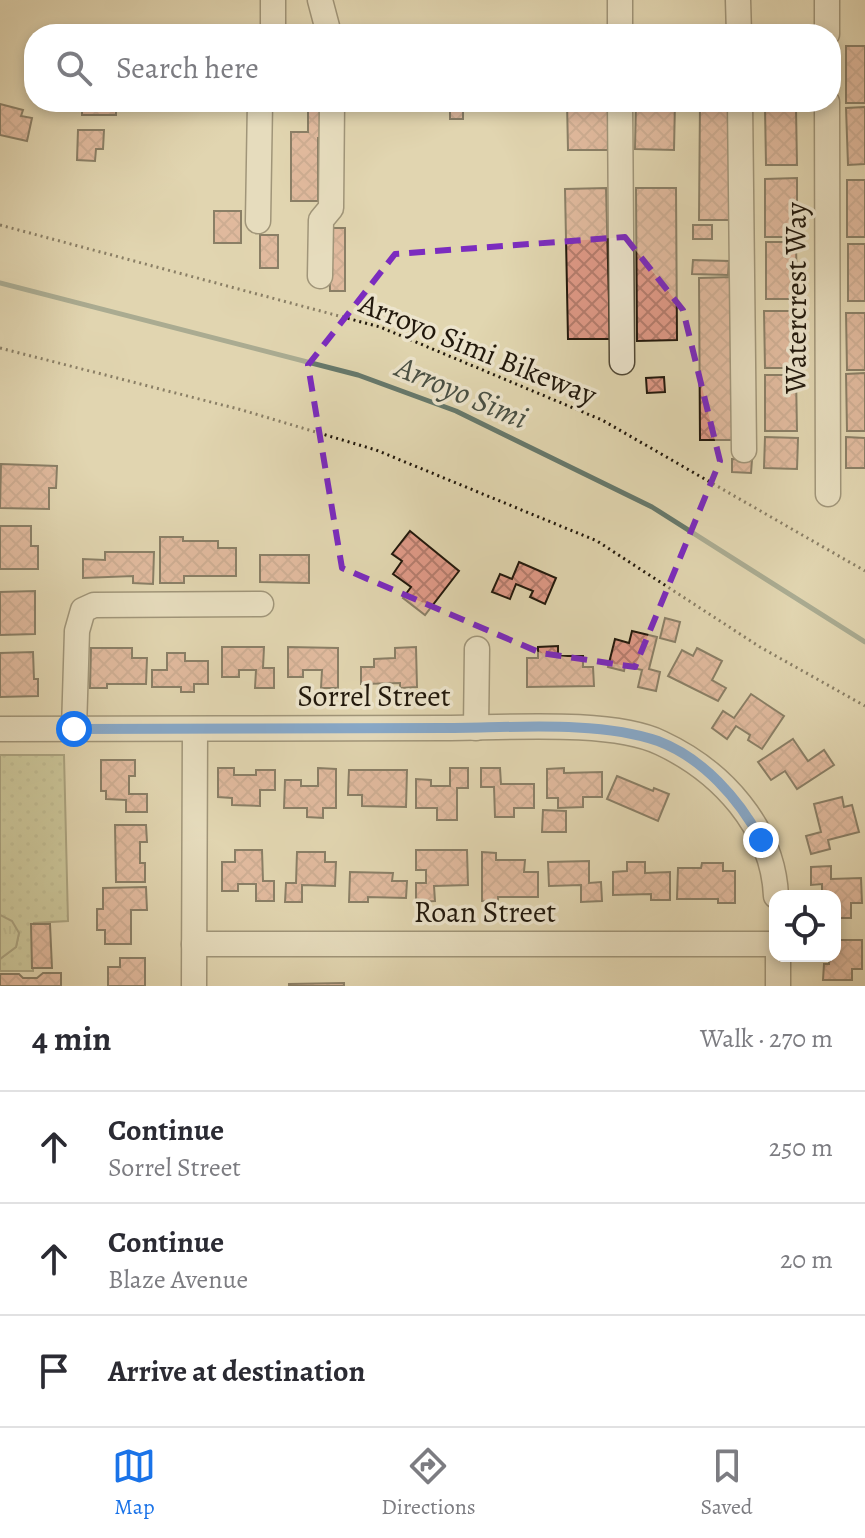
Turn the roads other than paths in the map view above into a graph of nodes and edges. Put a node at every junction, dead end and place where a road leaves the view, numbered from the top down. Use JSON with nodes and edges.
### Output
{"nodes":[{"id":1,"x":273,"y":0,"type":"edge"},
{"id":2,"x":320,"y":0,"type":"edge"},
{"id":3,"x":620,"y":0,"type":"edge"},
{"id":4,"x":738,"y":0,"type":"edge"},
{"id":5,"x":827,"y":0,"type":"edge"},
{"id":6,"x":273,"y":24,"type":"edge"},
{"id":7,"x":326,"y":24,"type":"edge"},
{"id":8,"x":620,"y":24,"type":"edge"},
{"id":9,"x":739,"y":24,"type":"edge"},
{"id":10,"x":827,"y":24,"type":"edge"},
{"id":11,"x":260,"y":112,"type":"edge"},
{"id":12,"x":332,"y":112,"type":"edge"},
{"id":13,"x":620,"y":112,"type":"edge"},
{"id":14,"x":740,"y":112,"type":"edge"},
{"id":15,"x":827,"y":112,"type":"edge"},
{"id":16,"x":258,"y":221,"type":"dead end"},
{"id":17,"x":320,"y":276,"type":"dead end"},
{"id":18,"x":622,"y":362,"type":"dead end"},
{"id":19,"x":744,"y":450,"type":"dead end"},
{"id":20,"x":828,"y":494,"type":"dead end"},
{"id":21,"x":261,"y":604,"type":"dead end"},
{"id":22,"x":477,"y":649,"type":"dead end"},
{"id":23,"x":476,"y":728,"type":"junction"},
{"id":24,"x":0,"y":729,"type":"edge"},
{"id":25,"x":74,"y":729,"type":"junction"},
{"id":26,"x":195,"y":729,"type":"junction"},
{"id":27,"x":775,"y":890,"type":"edge"},
{"id":28,"x":194,"y":944,"type":"junction"},
{"id":29,"x":769,"y":944,"type":"edge"},
{"id":30,"x":778,"y":962,"type":"edge"},
{"id":31,"x":194,"y":986,"type":"edge"},
{"id":32,"x":778,"y":986,"type":"edge"}],
"edges":[{"from":1,"to":6,"type":"street"},
{"from":2,"to":7,"type":"street"},
{"from":3,"to":8,"type":"street"},
{"from":4,"to":9,"type":"street"},
{"from":5,"to":10,"type":"street"},
{"from":11,"to":16,"type":"street"},
{"from":12,"to":17,"type":"street"},
{"from":13,"to":18,"type":"street"},
{"from":14,"to":19,"type":"street"},
{"from":15,"to":20,"type":"street","name":"Watercrest Way"},
{"from":21,"to":25,"type":"street"},
{"from":22,"to":23,"type":"street"},
{"from":23,"to":26,"type":"street","name":"Sorrel Street"},
{"from":23,"to":27,"type":"street","name":"Sorrel Street"},
{"from":24,"to":25,"type":"street","name":"Sorrel Street"},
{"from":25,"to":26,"type":"street","name":"Sorrel Street"},
{"from":26,"to":28,"type":"street"},
{"from":28,"to":29,"type":"street","name":"Roan Street"},
{"from":28,"to":31,"type":"street"},
{"from":30,"to":32,"type":"street"}]}
